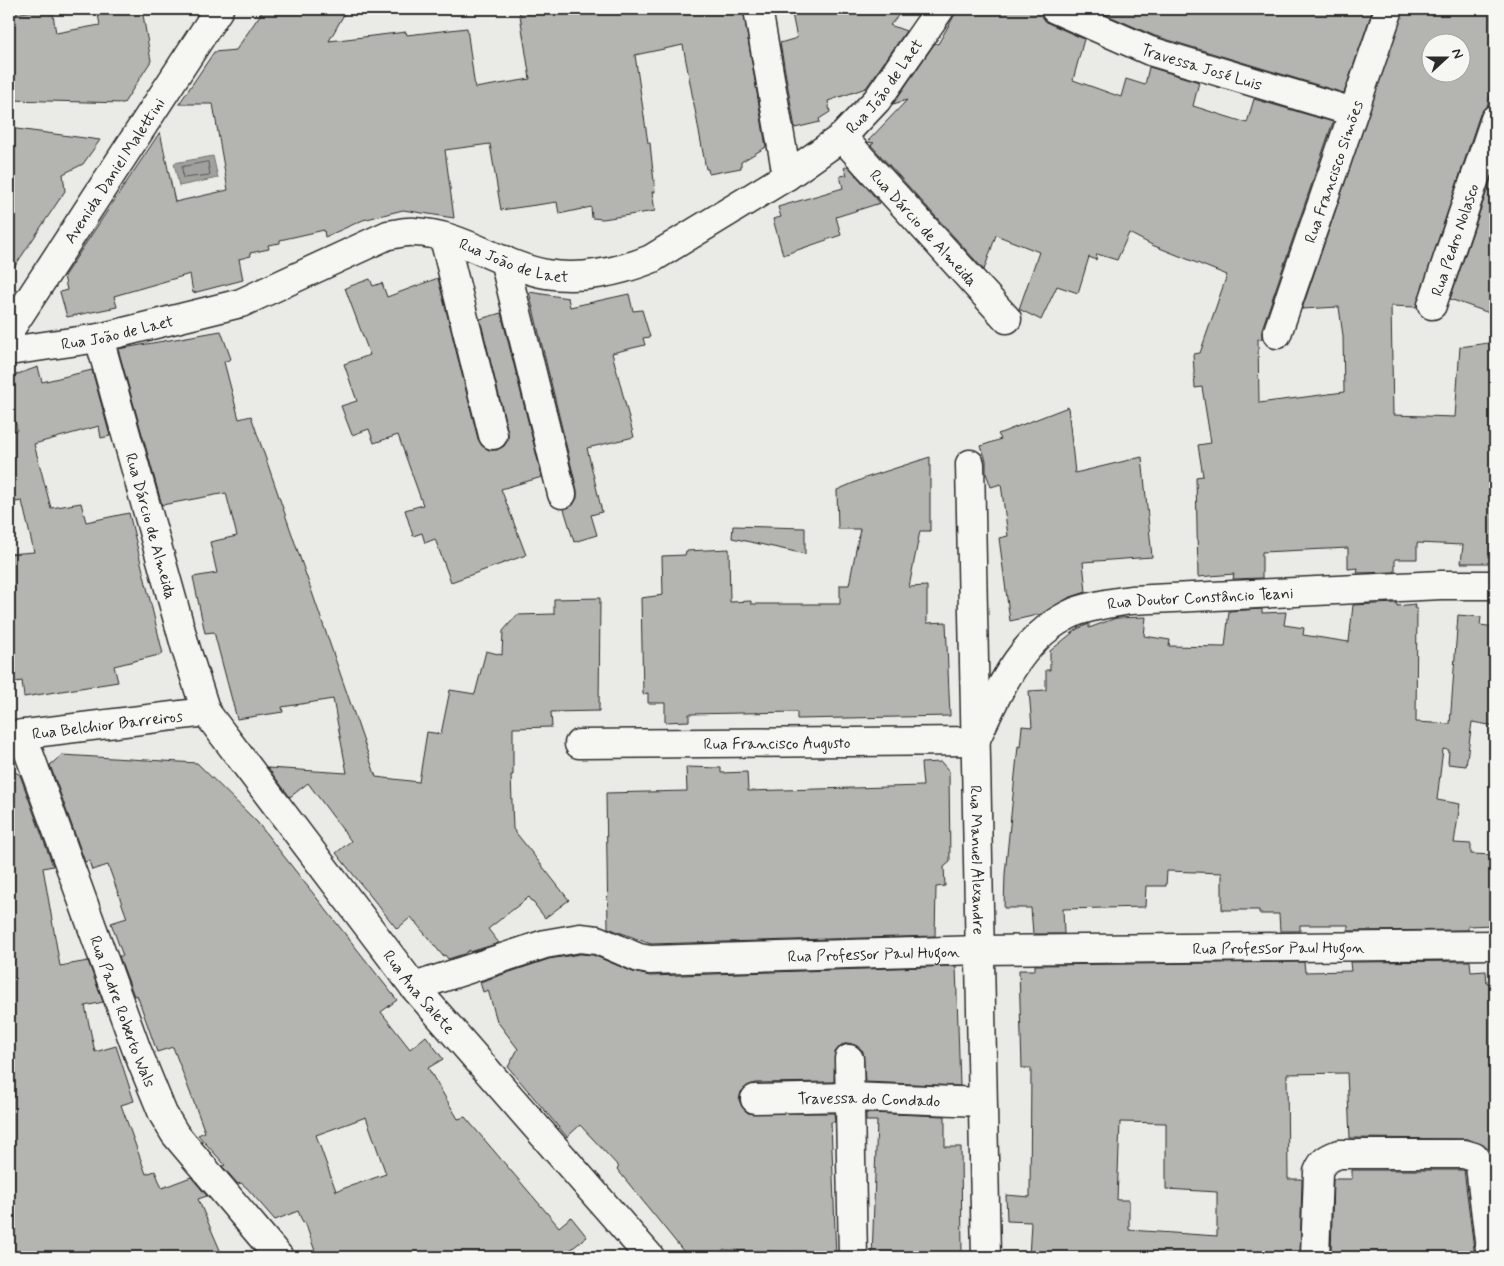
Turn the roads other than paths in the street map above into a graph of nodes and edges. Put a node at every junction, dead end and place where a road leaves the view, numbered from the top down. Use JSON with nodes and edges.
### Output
{"nodes":[{"id":1,"x":219,"y":9,"type":"edge"},
{"id":2,"x":758,"y":9,"type":"edge"},
{"id":3,"x":940,"y":9,"type":"edge"},
{"id":4,"x":1055,"y":9,"type":"edge"},
{"id":5,"x":1389,"y":9,"type":"edge"},
{"id":6,"x":1353,"y":112,"type":"junction"},
{"id":7,"x":1495,"y":119,"type":"edge"},
{"id":8,"x":842,"y":137,"type":"junction"},
{"id":9,"x":1491,"y":147,"type":"edge"},
{"id":10,"x":787,"y":176,"type":"junction"},
{"id":11,"x":444,"y":238,"type":"junction"},
{"id":12,"x":504,"y":260,"type":"junction"},
{"id":13,"x":1432,"y":305,"type":"dead end"},
{"id":14,"x":1007,"y":319,"type":"dead end"},
{"id":15,"x":9,"y":331,"type":"edge"},
{"id":16,"x":1278,"y":334,"type":"dead end"},
{"id":17,"x":99,"y":338,"type":"junction"},
{"id":18,"x":9,"y":351,"type":"edge"},
{"id":19,"x":493,"y":435,"type":"dead end"},
{"id":20,"x":970,"y":464,"type":"dead end"},
{"id":21,"x":562,"y":494,"type":"dead end"},
{"id":22,"x":1495,"y":585,"type":"edge"},
{"id":23,"x":206,"y":712,"type":"junction"},
{"id":24,"x":15,"y":735,"type":"edge"},
{"id":25,"x":975,"y":742,"type":"junction"},
{"id":26,"x":579,"y":744,"type":"dead end"},
{"id":27,"x":1495,"y":946,"type":"edge"},
{"id":28,"x":981,"y":950,"type":"junction"},
{"id":29,"x":414,"y":987,"type":"junction"},
{"id":30,"x":849,"y":1059,"type":"dead end"},
{"id":31,"x":850,"y":1097,"type":"junction"},
{"id":32,"x":755,"y":1099,"type":"dead end"},
{"id":33,"x":982,"y":1102,"type":"junction"},
{"id":34,"x":279,"y":1257,"type":"edge"},
{"id":35,"x":650,"y":1257,"type":"edge"},
{"id":36,"x":853,"y":1257,"type":"edge"},
{"id":37,"x":986,"y":1257,"type":"edge"},
{"id":38,"x":1315,"y":1257,"type":"edge"},
{"id":39,"x":1491,"y":1257,"type":"edge"}],
"edges":[{"from":1,"to":15,"type":"street","name":"Avenida Daniel Malettini"},
{"from":2,"to":10,"type":"street"},
{"from":3,"to":8,"type":"street","name":"Rua João de Laet"},
{"from":4,"to":6,"type":"street","name":"Travessa José Luis"},
{"from":5,"to":6,"type":"street","name":"Rua Francisco Simões"},
{"from":6,"to":16,"type":"street","name":"Rua Francisco Simões"},
{"from":7,"to":9,"type":"street","name":"Rua Pedro Nolasco"},
{"from":8,"to":10,"type":"street","name":"Rua João de Laet"},
{"from":8,"to":14,"type":"street","name":"Rua Dárcio de Almeida"},
{"from":9,"to":13,"type":"street","name":"Rua Pedro Nolasco"},
{"from":10,"to":12,"type":"street","name":"Rua João de Laet"},
{"from":11,"to":12,"type":"street","name":"Rua João de Laet"},
{"from":11,"to":17,"type":"street","name":"Rua João de Laet"},
{"from":11,"to":19,"type":"street"},
{"from":12,"to":21,"type":"street"},
{"from":17,"to":18,"type":"street","name":"Rua João de Laet"},
{"from":17,"to":23,"type":"street","name":"Rua Dárcio de Almeida"},
{"from":20,"to":25,"type":"street","name":"Rua Manuel Alexandre"},
{"from":22,"to":25,"type":"street","name":"Rua Doutor Constâncio Teani"},
{"from":23,"to":24,"type":"street","name":"Rua Belchior Barreiros"},
{"from":23,"to":29,"type":"street","name":"Rua Ana Salete"},
{"from":24,"to":34,"type":"street","name":"Rua Padre Roberto Wals"},
{"from":25,"to":26,"type":"street","name":"Rua Francisco Augusto"},
{"from":25,"to":28,"type":"street","name":"Rua Manuel Alexandre"},
{"from":27,"to":28,"type":"street","name":"Rua Professor Paul Hugon"},
{"from":28,"to":29,"type":"street","name":"Rua Professor Paul Hugon"},
{"from":28,"to":33,"type":"street","name":"Rua Manuel Alexandre"},
{"from":29,"to":35,"type":"street","name":"Rua Ana Salete"},
{"from":30,"to":31,"type":"street"},
{"from":31,"to":32,"type":"street","name":"Travessa do Condado"},
{"from":31,"to":33,"type":"street","name":"Travessa do Condado"},
{"from":31,"to":36,"type":"street"},
{"from":33,"to":37,"type":"street","name":"Rua Manuel Alexandre"},
{"from":38,"to":39,"type":"street"}]}
